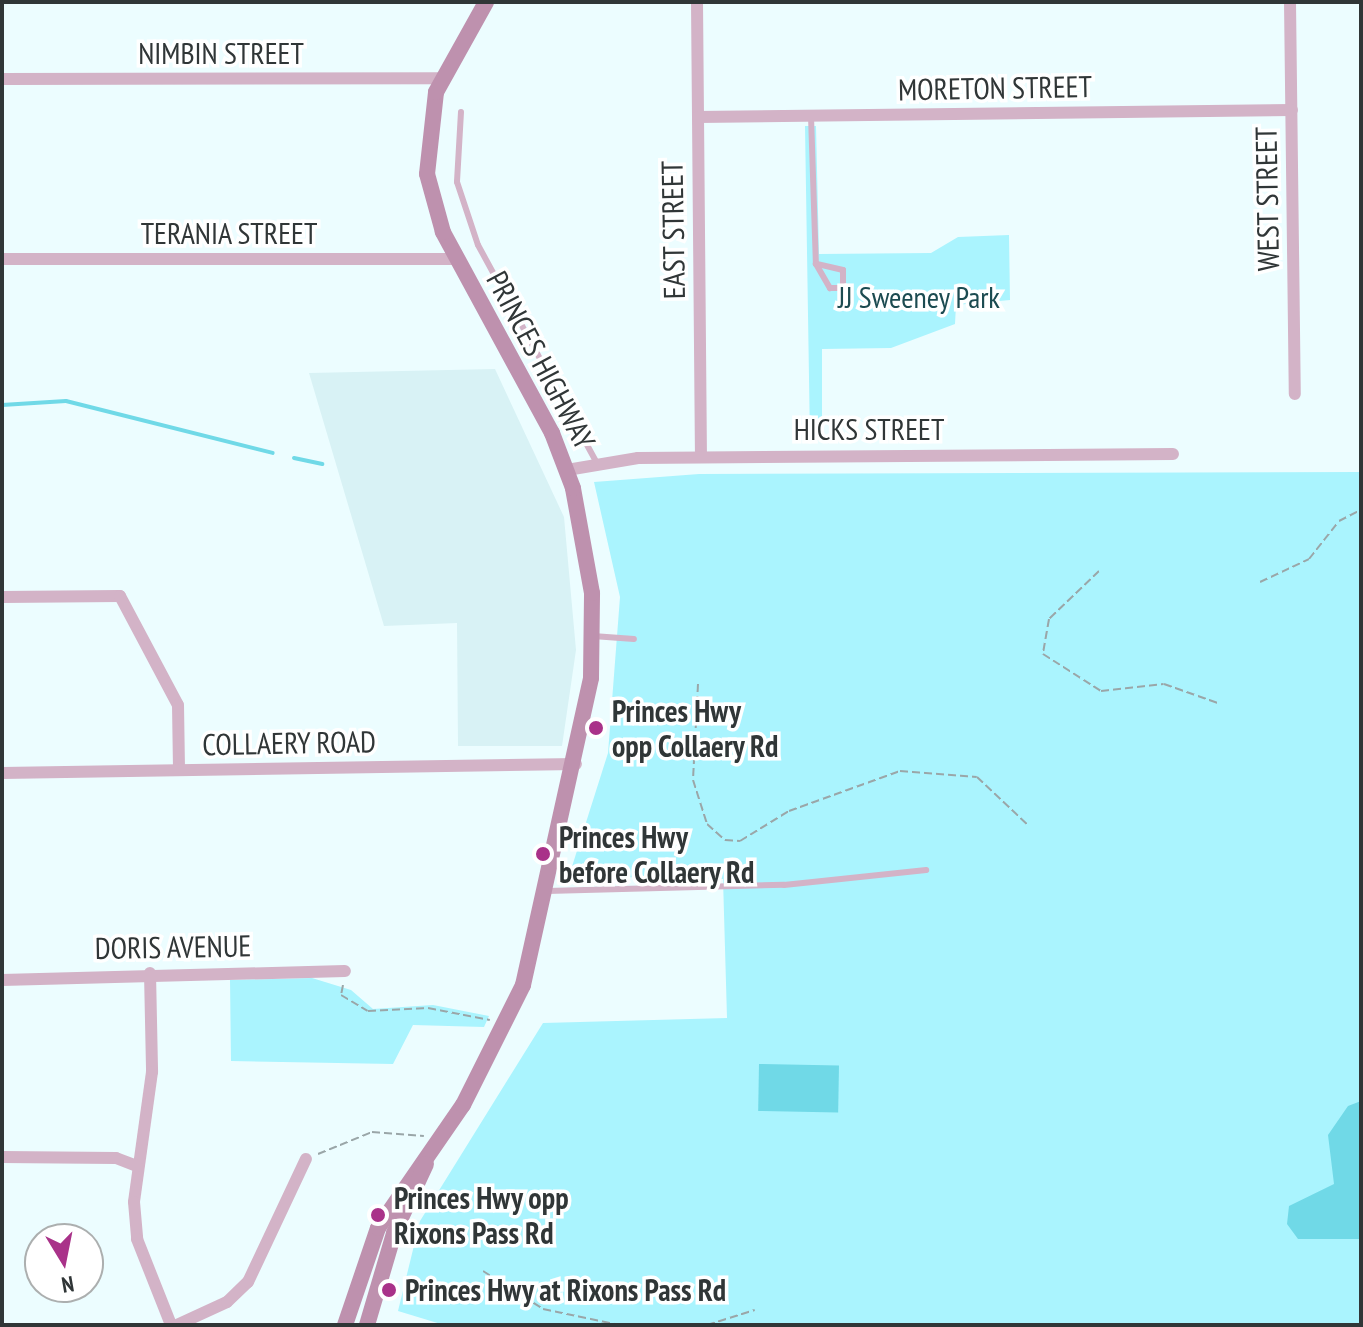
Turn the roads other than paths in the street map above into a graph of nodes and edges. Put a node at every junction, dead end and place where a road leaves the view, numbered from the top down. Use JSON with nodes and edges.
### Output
{"nodes":[{"id":1,"x":486,"y":2,"type":"edge"},
{"id":2,"x":697,"y":2,"type":"edge"},
{"id":3,"x":1290,"y":2,"type":"edge"},
{"id":4,"x":441,"y":78,"type":"junction"},
{"id":5,"x":2,"y":79,"type":"edge"},
{"id":6,"x":1292,"y":110,"type":"junction"},
{"id":7,"x":461,"y":112,"type":"dead end"},
{"id":8,"x":811,"y":116,"type":"junction"},
{"id":9,"x":698,"y":117,"type":"junction"},
{"id":10,"x":2,"y":259,"type":"edge"},
{"id":11,"x":456,"y":259,"type":"junction"},
{"id":12,"x":816,"y":264,"type":"junction"},
{"id":13,"x":1295,"y":394,"type":"dead end"},
{"id":14,"x":1173,"y":454,"type":"dead end"},
{"id":15,"x":701,"y":457,"type":"junction"},
{"id":16,"x":596,"y":461,"type":"junction"},
{"id":17,"x":567,"y":470,"type":"junction"},
{"id":18,"x":2,"y":597,"type":"edge"},
{"id":19,"x":593,"y":636,"type":"junction"},
{"id":20,"x":634,"y":639,"type":"dead end"},
{"id":21,"x":576,"y":764,"type":"junction"},
{"id":22,"x":179,"y":770,"type":"junction"},
{"id":23,"x":2,"y":773,"type":"edge"},
{"id":24,"x":926,"y":870,"type":"dead end"},
{"id":25,"x":547,"y":891,"type":"junction"},
{"id":26,"x":345,"y":971,"type":"road end"},
{"id":27,"x":150,"y":973,"type":"junction"},
{"id":28,"x":2,"y":980,"type":"edge"},
{"id":29,"x":2,"y":1157,"type":"edge"},
{"id":30,"x":306,"y":1159,"type":"road end"},
{"id":31,"x":427,"y":1163,"type":"junction"},
{"id":32,"x":137,"y":1166,"type":"junction"},
{"id":33,"x":345,"y":1323,"type":"edge"},
{"id":34,"x":174,"y":1325,"type":"edge"},
{"id":35,"x":366,"y":1325,"type":"edge"}],
"edges":[{"from":1,"to":4,"type":"main road","name":"PRINCES HIGHWAY"},
{"from":2,"to":9,"type":"street","name":"EAST STREET"},
{"from":3,"to":6,"type":"street","name":"WEST STREET"},
{"from":4,"to":5,"type":"street","name":"NIMBIN STREET"},
{"from":4,"to":11,"type":"main road","name":"PRINCES HIGHWAY"},
{"from":6,"to":8,"type":"street","name":"MORETON STREET"},
{"from":6,"to":13,"type":"street","name":"WEST STREET"},
{"from":7,"to":16,"type":"lane"},
{"from":8,"to":9,"type":"street","name":"MORETON STREET"},
{"from":8,"to":12,"type":"lane"},
{"from":9,"to":15,"type":"street","name":"EAST STREET"},
{"from":10,"to":11,"type":"street","name":"TERANIA STREET"},
{"from":11,"to":17,"type":"main road","name":"PRINCES HIGHWAY"},
{"from":12,"to":12,"type":"lane"},
{"from":14,"to":15,"type":"street","name":"HICKS STREET"},
{"from":15,"to":16,"type":"street","name":"HICKS STREET"},
{"from":16,"to":17,"type":"street","name":"HICKS STREET"},
{"from":17,"to":19,"type":"main road","name":"PRINCES HIGHWAY"},
{"from":18,"to":22,"type":"street"},
{"from":19,"to":20,"type":"lane"},
{"from":19,"to":21,"type":"main road","name":"PRINCES HIGHWAY"},
{"from":21,"to":22,"type":"street","name":"COLLAERY ROAD"},
{"from":21,"to":25,"type":"main road","name":"PRINCES HIGHWAY"},
{"from":22,"to":23,"type":"street","name":"COLLAERY ROAD"},
{"from":24,"to":25,"type":"lane"},
{"from":25,"to":31,"type":"main road","name":"PRINCES HIGHWAY"},
{"from":26,"to":27,"type":"street","name":"DORIS AVENUE"},
{"from":27,"to":28,"type":"street","name":"DORIS AVENUE"},
{"from":27,"to":32,"type":"street"},
{"from":29,"to":32,"type":"street"},
{"from":30,"to":34,"type":"street"},
{"from":31,"to":33,"type":"main road","name":"PRINCES HIGHWAY"},
{"from":31,"to":35,"type":"main road","name":"PRINCES HIGHWAY"},
{"from":32,"to":34,"type":"street"},
{"from":33,"to":35,"type":"street"}]}
